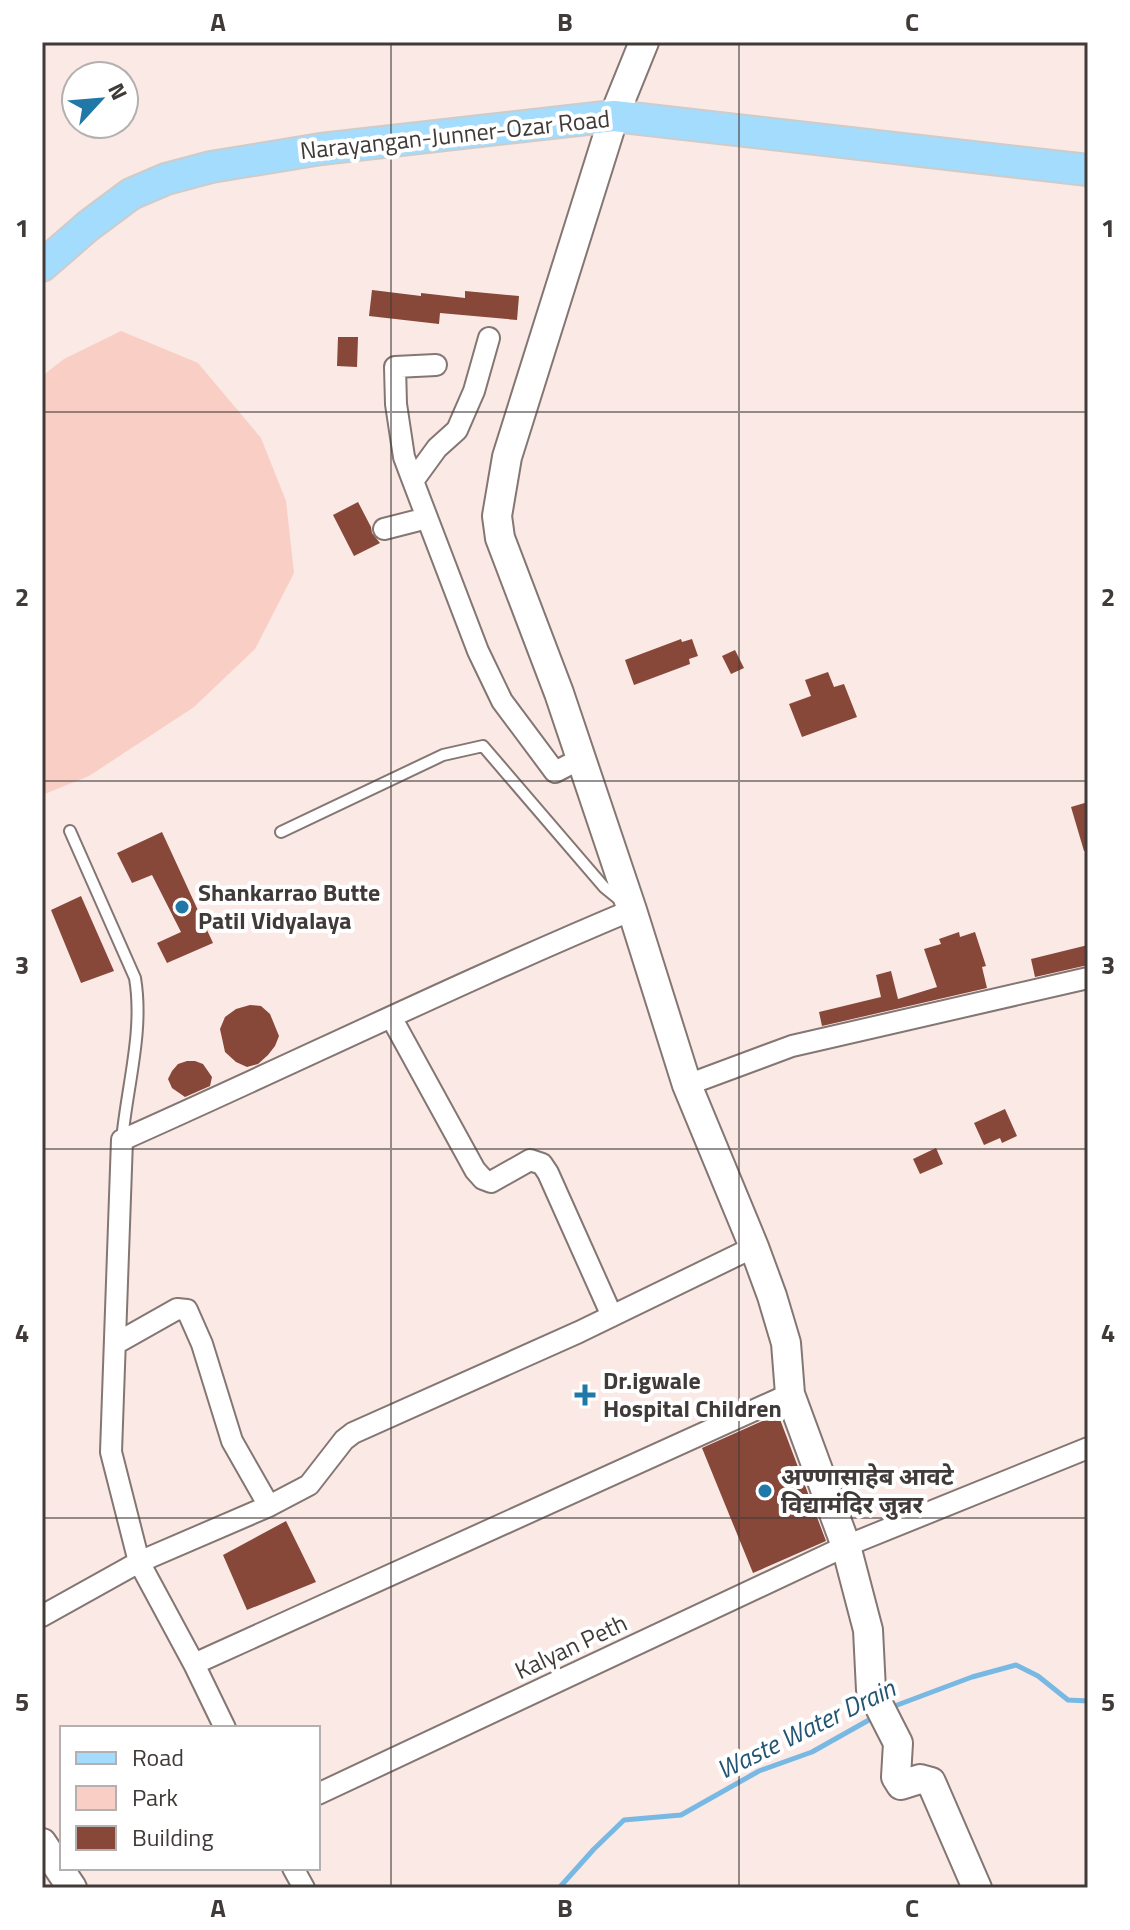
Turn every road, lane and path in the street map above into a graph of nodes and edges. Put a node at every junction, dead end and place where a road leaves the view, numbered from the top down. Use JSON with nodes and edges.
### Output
{"nodes":[{"id":1,"x":644,"y":42,"type":"edge"},
{"id":2,"x":614,"y":116,"type":"junction"},
{"id":3,"x":1088,"y":170,"type":"edge"},
{"id":4,"x":42,"y":266,"type":"edge"},
{"id":5,"x":489,"y":338,"type":"dead end"},
{"id":6,"x":436,"y":365,"type":"dead end"},
{"id":7,"x":413,"y":481,"type":"junction"},
{"id":8,"x":427,"y":518,"type":"junction"},
{"id":9,"x":384,"y":529,"type":"dead end"},
{"id":10,"x":580,"y":759,"type":"junction"},
{"id":11,"x":70,"y":831,"type":"dead end"},
{"id":12,"x":281,"y":832,"type":"dead end"},
{"id":13,"x":632,"y":910,"type":"junction"},
{"id":14,"x":1088,"y":978,"type":"edge"},
{"id":15,"x":391,"y":1017,"type":"junction"},
{"id":16,"x":687,"y":1085,"type":"junction"},
{"id":17,"x":122,"y":1140,"type":"junction"},
{"id":18,"x":754,"y":1247,"type":"junction"},
{"id":19,"x":612,"y":1316,"type":"junction"},
{"id":20,"x":115,"y":1344,"type":"junction"},
{"id":21,"x":790,"y":1394,"type":"junction"},
{"id":22,"x":1088,"y":1448,"type":"edge"},
{"id":23,"x":269,"y":1506,"type":"junction"},
{"id":24,"x":846,"y":1546,"type":"junction"},
{"id":25,"x":139,"y":1562,"type":"junction"},
{"id":26,"x":42,"y":1616,"type":"edge"},
{"id":27,"x":194,"y":1664,"type":"junction"},
{"id":28,"x":224,"y":1726,"type":"edge"},
{"id":29,"x":320,"y":1793,"type":"edge"},
{"id":30,"x":42,"y":1843,"type":"edge"},
{"id":31,"x":294,"y":1870,"type":"edge"},
{"id":32,"x":72,"y":1888,"type":"edge"},
{"id":33,"x":304,"y":1888,"type":"edge"},
{"id":34,"x":977,"y":1888,"type":"edge"}],
"edges":[{"from":1,"to":2,"type":"street"},
{"from":2,"to":3,"type":"main road","name":"Narayangan-Junner-Ozar Road"},
{"from":2,"to":4,"type":"main road","name":"Narayangan-Junner-Ozar Road"},
{"from":2,"to":10,"type":"street"},
{"from":5,"to":7,"type":"street"},
{"from":6,"to":7,"type":"street"},
{"from":7,"to":8,"type":"street"},
{"from":8,"to":9,"type":"street"},
{"from":8,"to":10,"type":"street"},
{"from":10,"to":13,"type":"street"},
{"from":11,"to":17,"type":"lane"},
{"from":12,"to":13,"type":"lane"},
{"from":13,"to":15,"type":"street"},
{"from":13,"to":16,"type":"street"},
{"from":14,"to":16,"type":"street"},
{"from":15,"to":17,"type":"street"},
{"from":15,"to":19,"type":"street"},
{"from":16,"to":18,"type":"street"},
{"from":17,"to":20,"type":"street"},
{"from":18,"to":19,"type":"street"},
{"from":18,"to":21,"type":"street"},
{"from":19,"to":23,"type":"street"},
{"from":20,"to":23,"type":"street"},
{"from":20,"to":25,"type":"street"},
{"from":21,"to":24,"type":"street"},
{"from":21,"to":27,"type":"street"},
{"from":22,"to":24,"type":"street","name":"Kalyan Peth"},
{"from":23,"to":25,"type":"street"},
{"from":24,"to":29,"type":"street","name":"Kalyan Peth"},
{"from":24,"to":34,"type":"street"},
{"from":25,"to":26,"type":"street"},
{"from":25,"to":27,"type":"street"},
{"from":27,"to":28,"type":"street"},
{"from":30,"to":32,"type":"street"},
{"from":31,"to":33,"type":"street"}]}
